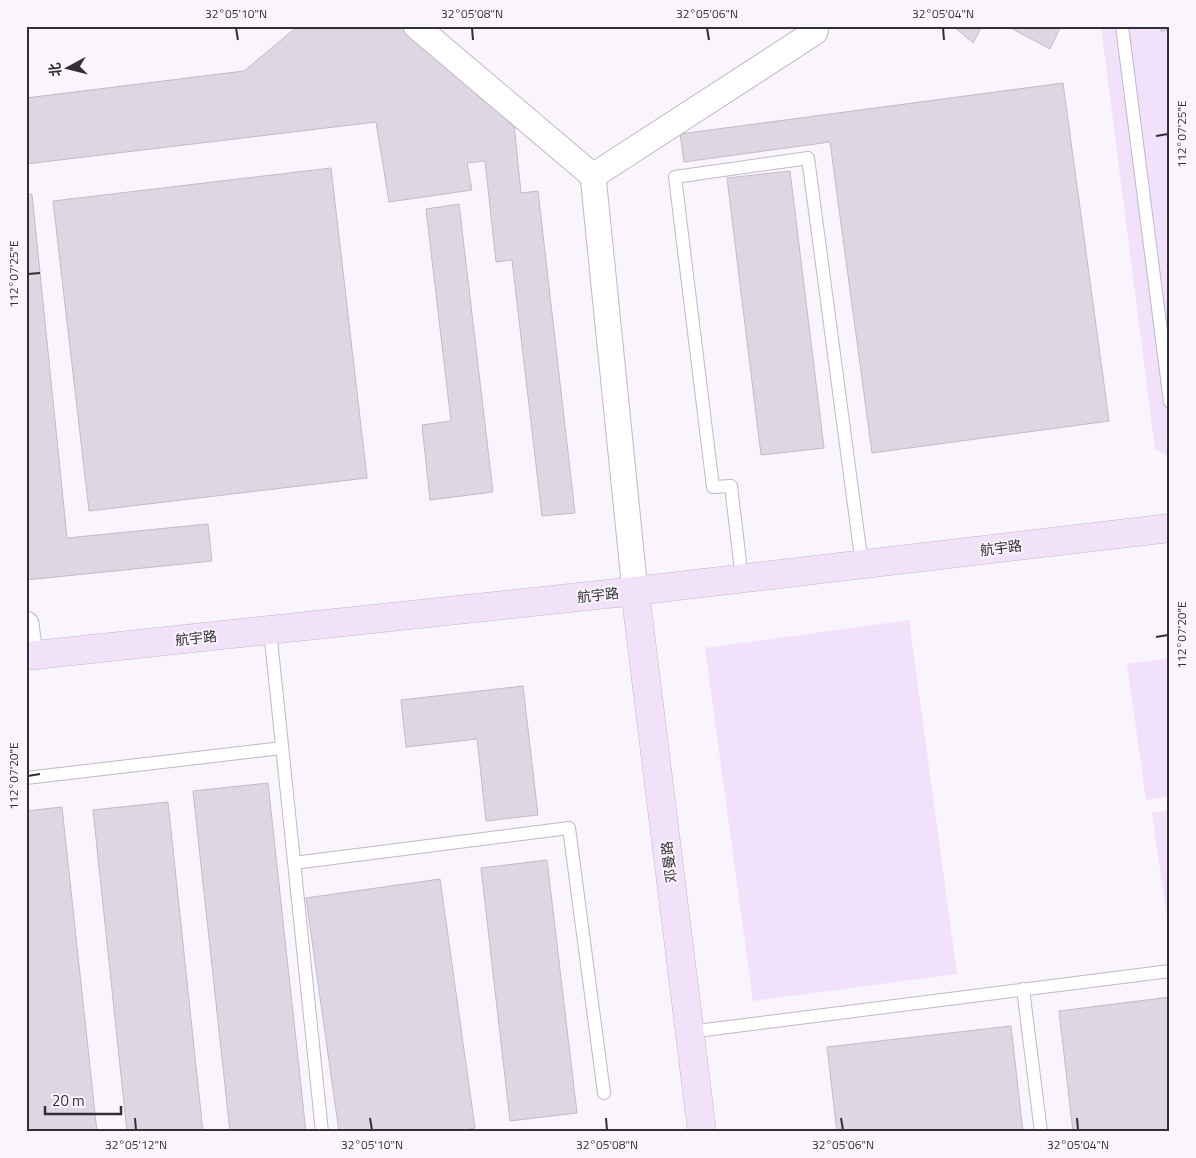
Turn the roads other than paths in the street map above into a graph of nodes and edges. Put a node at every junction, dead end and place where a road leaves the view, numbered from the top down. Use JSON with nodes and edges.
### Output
{"nodes":[{"id":1,"x":416,"y":26,"type":"edge"},
{"id":2,"x":816,"y":26,"type":"edge"},
{"id":3,"x":1122,"y":26,"type":"edge"},
{"id":4,"x":593,"y":176,"type":"junction"},
{"id":5,"x":1170,"y":402,"type":"edge"},
{"id":6,"x":1170,"y":528,"type":"edge"},
{"id":7,"x":862,"y":565,"type":"junction"},
{"id":8,"x":742,"y":578,"type":"junction"},
{"id":9,"x":635,"y":591,"type":"junction"},
{"id":10,"x":26,"y":624,"type":"edge"},
{"id":11,"x":270,"y":630,"type":"junction"},
{"id":12,"x":28,"y":656,"type":"edge"},
{"id":13,"x":282,"y":748,"type":"junction"},
{"id":14,"x":26,"y":778,"type":"edge"},
{"id":15,"x":294,"y":863,"type":"junction"},
{"id":16,"x":1170,"y":971,"type":"edge"},
{"id":17,"x":1023,"y":989,"type":"junction"},
{"id":18,"x":689,"y":1032,"type":"junction"},
{"id":19,"x":604,"y":1094,"type":"dead end"},
{"id":20,"x":322,"y":1132,"type":"edge"},
{"id":21,"x":702,"y":1132,"type":"edge"},
{"id":22,"x":1041,"y":1132,"type":"edge"}],
"edges":[{"from":1,"to":4,"type":"street"},
{"from":2,"to":4,"type":"street"},
{"from":3,"to":5,"type":"lane"},
{"from":4,"to":9,"type":"street"},
{"from":6,"to":7,"type":"street","name":"航宇路"},
{"from":7,"to":8,"type":"street","name":"航宇路"},
{"from":7,"to":8,"type":"lane"},
{"from":8,"to":9,"type":"street","name":"航宇路"},
{"from":9,"to":11,"type":"street","name":"航宇路"},
{"from":9,"to":18,"type":"street","name":"邓曼路"},
{"from":10,"to":12,"type":"street"},
{"from":11,"to":12,"type":"street","name":"航宇路"},
{"from":11,"to":13,"type":"lane"},
{"from":13,"to":14,"type":"lane"},
{"from":13,"to":15,"type":"lane"},
{"from":15,"to":19,"type":"lane"},
{"from":15,"to":20,"type":"lane"},
{"from":16,"to":17,"type":"lane"},
{"from":17,"to":18,"type":"lane"},
{"from":17,"to":22,"type":"lane"},
{"from":18,"to":21,"type":"street","name":"邓曼路"}]}
